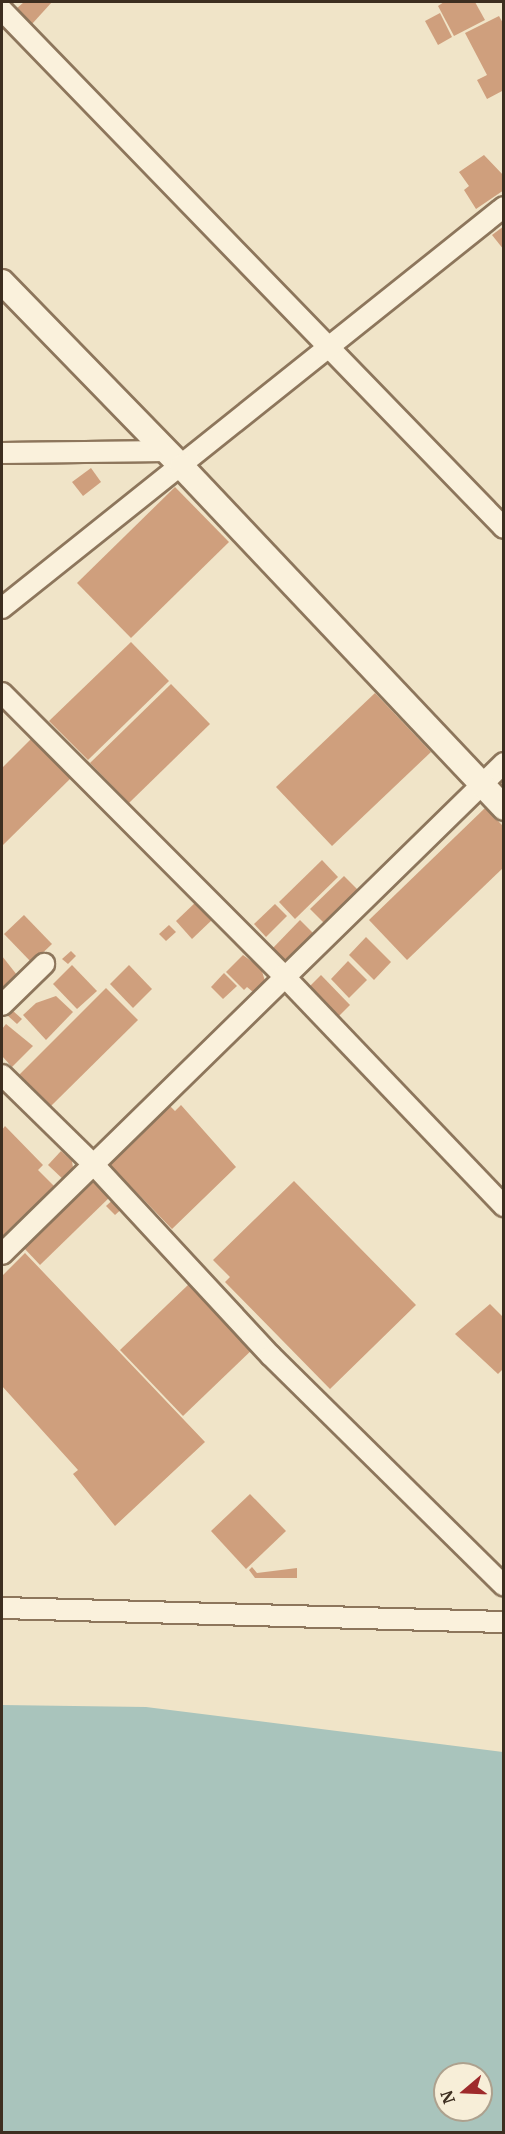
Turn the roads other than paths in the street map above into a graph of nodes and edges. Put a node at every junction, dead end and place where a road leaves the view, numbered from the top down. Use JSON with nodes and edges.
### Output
{"nodes":[{"id":1,"x":2,"y":10,"type":"edge"},
{"id":2,"x":504,"y":207,"type":"edge"},
{"id":3,"x":2,"y":282,"type":"edge"},
{"id":4,"x":331,"y":347,"type":"junction"},
{"id":5,"x":2,"y":453,"type":"edge"},
{"id":6,"x":175,"y":459,"type":"junction"},
{"id":7,"x":504,"y":528,"type":"edge"},
{"id":8,"x":2,"y":608,"type":"edge"},
{"id":9,"x":2,"y":693,"type":"edge"},
{"id":10,"x":504,"y":764,"type":"edge"},
{"id":11,"x":481,"y":784,"type":"junction"},
{"id":12,"x":504,"y":808,"type":"edge"},
{"id":13,"x":44,"y":964,"type":"dead end"},
{"id":14,"x":283,"y":975,"type":"junction"},
{"id":15,"x":2,"y":1005,"type":"edge"},
{"id":16,"x":2,"y":1075,"type":"edge"},
{"id":17,"x":95,"y":1166,"type":"junction"},
{"id":18,"x":504,"y":1206,"type":"edge"},
{"id":19,"x":2,"y":1254,"type":"edge"},
{"id":20,"x":504,"y":1586,"type":"edge"},
{"id":21,"x":2,"y":1608,"type":"edge"},
{"id":22,"x":504,"y":1622,"type":"edge"}],
"edges":[{"from":1,"to":4,"type":"street"},
{"from":2,"to":4,"type":"street"},
{"from":3,"to":6,"type":"street"},
{"from":4,"to":6,"type":"street"},
{"from":4,"to":7,"type":"street"},
{"from":5,"to":6,"type":"street"},
{"from":6,"to":8,"type":"street"},
{"from":6,"to":11,"type":"street"},
{"from":9,"to":14,"type":"street"},
{"from":10,"to":11,"type":"street"},
{"from":11,"to":12,"type":"street"},
{"from":11,"to":14,"type":"street"},
{"from":13,"to":15,"type":"street"},
{"from":14,"to":17,"type":"street"},
{"from":14,"to":18,"type":"street"},
{"from":16,"to":17,"type":"street"},
{"from":17,"to":19,"type":"street"},
{"from":17,"to":20,"type":"street"},
{"from":21,"to":22,"type":"street"}]}
